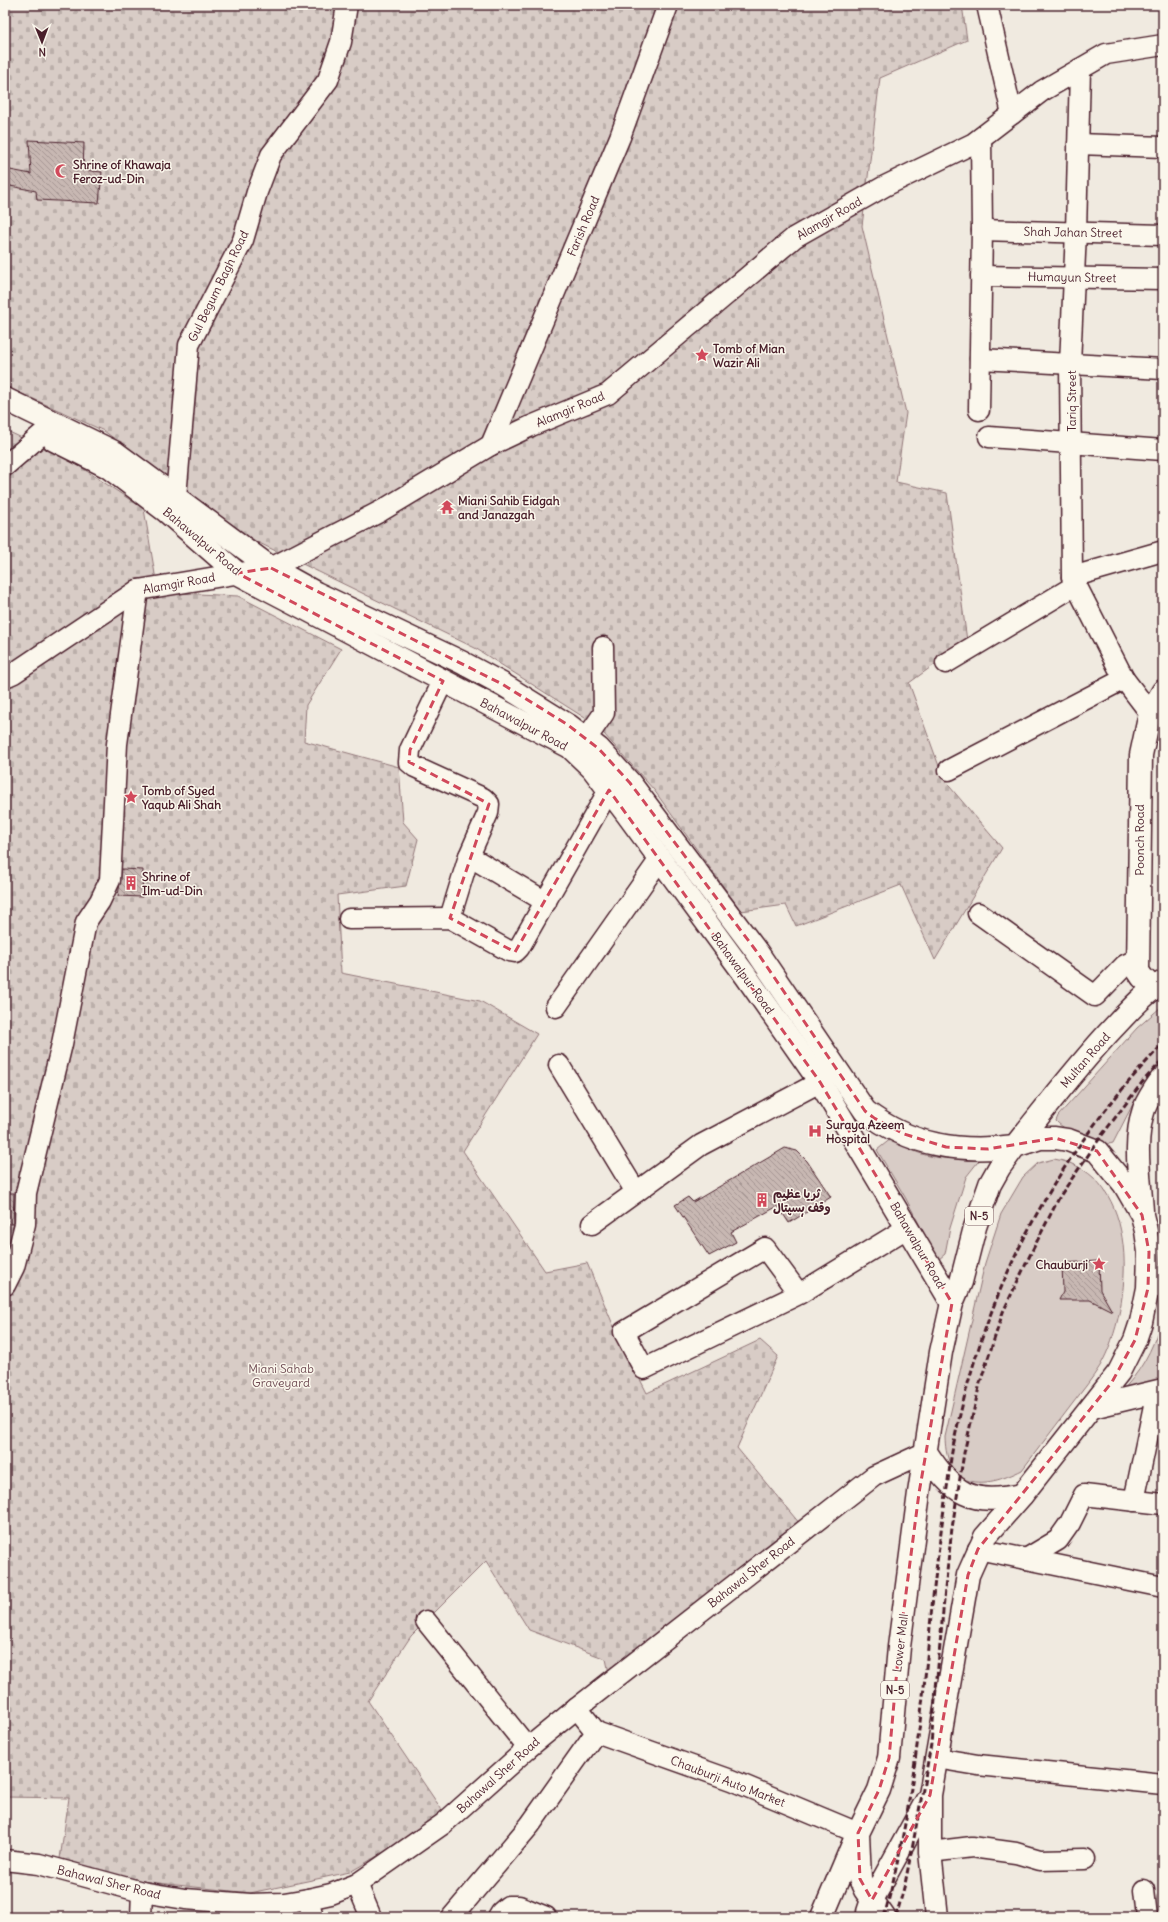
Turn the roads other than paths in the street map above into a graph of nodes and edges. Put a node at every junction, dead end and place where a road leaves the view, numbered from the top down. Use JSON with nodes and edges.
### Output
{"nodes":[{"id":1,"x":347,"y":5,"type":"edge"},
{"id":2,"x":668,"y":5,"type":"edge"},
{"id":3,"x":988,"y":5,"type":"edge"},
{"id":4,"x":1163,"y":45,"type":"edge"},
{"id":5,"x":1080,"y":69,"type":"junction"},
{"id":6,"x":1012,"y":114,"type":"junction"},
{"id":7,"x":981,"y":138,"type":"junction"},
{"id":8,"x":1078,"y":144,"type":"junction"},
{"id":9,"x":1163,"y":147,"type":"edge"},
{"id":10,"x":982,"y":230,"type":"junction"},
{"id":11,"x":1076,"y":232,"type":"junction"},
{"id":12,"x":1163,"y":234,"type":"edge"},
{"id":13,"x":981,"y":276,"type":"junction"},
{"id":14,"x":1074,"y":276,"type":"junction"},
{"id":15,"x":1163,"y":279,"type":"edge"},
{"id":16,"x":980,"y":359,"type":"junction"},
{"id":17,"x":1070,"y":364,"type":"junction"},
{"id":18,"x":1163,"y":369,"type":"edge"},
{"id":19,"x":5,"y":399,"type":"edge"},
{"id":20,"x":979,"y":410,"type":"dead end"},
{"id":21,"x":5,"y":415,"type":"edge"},
{"id":22,"x":42,"y":434,"type":"junction"},
{"id":23,"x":989,"y":437,"type":"dead end"},
{"id":24,"x":1071,"y":443,"type":"junction"},
{"id":25,"x":491,"y":445,"type":"junction"},
{"id":26,"x":1163,"y":450,"type":"edge"},
{"id":27,"x":5,"y":466,"type":"edge"},
{"id":28,"x":176,"y":497,"type":"junction"},
{"id":29,"x":1163,"y":551,"type":"edge"},
{"id":30,"x":271,"y":568,"type":"junction"},
{"id":31,"x":237,"y":573,"type":"junction"},
{"id":32,"x":1074,"y":581,"type":"junction"},
{"id":33,"x":138,"y":590,"type":"junction"},
{"id":34,"x":603,"y":647,"type":"dead end"},
{"id":35,"x":946,"y":663,"type":"dead end"},
{"id":36,"x":5,"y":677,"type":"edge"},
{"id":37,"x":1124,"y":679,"type":"junction"},
{"id":38,"x":443,"y":680,"type":"junction"},
{"id":39,"x":1163,"y":691,"type":"edge"},
{"id":40,"x":1150,"y":713,"type":"junction"},
{"id":41,"x":586,"y":739,"type":"junction"},
{"id":42,"x":949,"y":770,"type":"dead end"},
{"id":43,"x":609,"y":790,"type":"junction"},
{"id":44,"x":470,"y":856,"type":"junction"},
{"id":45,"x":660,"y":859,"type":"junction"},
{"id":46,"x":546,"y":902,"type":"junction"},
{"id":47,"x":978,"y":913,"type":"dead end"},
{"id":48,"x":450,"y":918,"type":"junction"},
{"id":49,"x":349,"y":919,"type":"dead end"},
{"id":50,"x":1138,"y":959,"type":"junction"},
{"id":51,"x":1158,"y":985,"type":"edge"},
{"id":52,"x":556,"y":1007,"type":"dead end"},
{"id":53,"x":559,"y":1065,"type":"dead end"},
{"id":54,"x":1163,"y":1077,"type":"edge"},
{"id":55,"x":820,"y":1082,"type":"junction"},
{"id":56,"x":1015,"y":1146,"type":"junction"},
{"id":57,"x":636,"y":1192,"type":"junction"},
{"id":58,"x":1142,"y":1215,"type":"junction"},
{"id":59,"x":592,"y":1224,"type":"dead end"},
{"id":60,"x":907,"y":1228,"type":"junction"},
{"id":61,"x":5,"y":1285,"type":"edge"},
{"id":62,"x":1156,"y":1287,"type":"edge"},
{"id":63,"x":799,"y":1294,"type":"junction"},
{"id":64,"x":952,"y":1303,"type":"junction"},
{"id":65,"x":1163,"y":1304,"type":"edge"},
{"id":66,"x":1160,"y":1390,"type":"edge"},
{"id":67,"x":1092,"y":1407,"type":"junction"},
{"id":68,"x":926,"y":1452,"type":"junction"},
{"id":69,"x":1022,"y":1495,"type":"junction"},
{"id":70,"x":1134,"y":1501,"type":"junction"},
{"id":71,"x":1163,"y":1504,"type":"edge"},
{"id":72,"x":978,"y":1549,"type":"junction"},
{"id":73,"x":1026,"y":1559,"type":"junction"},
{"id":74,"x":1163,"y":1587,"type":"edge"},
{"id":75,"x":426,"y":1621,"type":"dead end"},
{"id":76,"x":577,"y":1708,"type":"junction"},
{"id":77,"x":596,"y":1732,"type":"junction"},
{"id":78,"x":528,"y":1748,"type":"junction"},
{"id":79,"x":936,"y":1758,"type":"junction"},
{"id":80,"x":1163,"y":1784,"type":"edge"},
{"id":81,"x":930,"y":1795,"type":"junction"},
{"id":82,"x":858,"y":1833,"type":"junction"},
{"id":83,"x":930,"y":1852,"type":"junction"},
{"id":84,"x":1085,"y":1859,"type":"dead end"},
{"id":85,"x":5,"y":1860,"type":"edge"},
{"id":86,"x":357,"y":1884,"type":"junction"},
{"id":87,"x":1144,"y":1890,"type":"dead end"},
{"id":88,"x":142,"y":1892,"type":"junction"},
{"id":89,"x":310,"y":1908,"type":"edge"},
{"id":90,"x":874,"y":1911,"type":"edge"},
{"id":91,"x":140,"y":1917,"type":"edge"},
{"id":92,"x":371,"y":1917,"type":"edge"},
{"id":93,"x":452,"y":1917,"type":"edge"},
{"id":94,"x":498,"y":1917,"type":"edge"},
{"id":95,"x":546,"y":1917,"type":"edge"},
{"id":96,"x":822,"y":1917,"type":"edge"},
{"id":97,"x":937,"y":1917,"type":"edge"},
{"id":98,"x":1147,"y":1917,"type":"edge"}],
"edges":[{"from":1,"to":28,"type":"street","name":"Gul Begum Bagh Road"},
{"from":2,"to":25,"type":"street","name":"Farish Road"},
{"from":3,"to":6,"type":"street"},
{"from":4,"to":5,"type":"street","name":"Alamgir Road"},
{"from":5,"to":6,"type":"street","name":"Alamgir Road"},
{"from":5,"to":8,"type":"street","name":"Tariq Street"},
{"from":6,"to":7,"type":"street","name":"Alamgir Road"},
{"from":7,"to":10,"type":"street"},
{"from":7,"to":25,"type":"street","name":"Alamgir Road"},
{"from":8,"to":9,"type":"street"},
{"from":8,"to":11,"type":"street","name":"Tariq Street"},
{"from":10,"to":11,"type":"street","name":"Shah Jahan Street"},
{"from":10,"to":13,"type":"street"},
{"from":11,"to":12,"type":"street","name":"Shah Jahan Street"},
{"from":11,"to":14,"type":"street","name":"Tariq Street"},
{"from":13,"to":14,"type":"street","name":"Humayun Street"},
{"from":13,"to":16,"type":"street"},
{"from":14,"to":15,"type":"street","name":"Humayun Street"},
{"from":14,"to":17,"type":"street","name":"Tariq Street"},
{"from":16,"to":17,"type":"street"},
{"from":16,"to":20,"type":"street"},
{"from":17,"to":18,"type":"street"},
{"from":17,"to":24,"type":"street","name":"Tariq Street"},
{"from":19,"to":28,"type":"main road","name":"Bahawalpur Road"},
{"from":21,"to":22,"type":"main road","name":"Bahawalpur Road"},
{"from":22,"to":27,"type":"street"},
{"from":22,"to":31,"type":"main road","name":"Bahawalpur Road"},
{"from":23,"to":24,"type":"street"},
{"from":24,"to":26,"type":"street"},
{"from":24,"to":32,"type":"street","name":"Tariq Street"},
{"from":25,"to":30,"type":"street","name":"Alamgir Road"},
{"from":28,"to":30,"type":"main road","name":"Bahawalpur Road"},
{"from":29,"to":32,"type":"street"},
{"from":30,"to":31,"type":"street","name":"Alamgir Road"},
{"from":30,"to":41,"type":"main road","name":"Bahawalpur Road"},
{"from":31,"to":33,"type":"street","name":"Alamgir Road"},
{"from":31,"to":38,"type":"main road","name":"Bahawalpur Road"},
{"from":32,"to":35,"type":"street"},
{"from":32,"to":37,"type":"street","name":"Tariq Street"},
{"from":33,"to":36,"type":"street","name":"Alamgir Road"},
{"from":33,"to":61,"type":"street"},
{"from":34,"to":41,"type":"street"},
{"from":37,"to":40,"type":"street","name":"Tariq Street"},
{"from":37,"to":42,"type":"street"},
{"from":38,"to":43,"type":"main road","name":"Bahawalpur Road"},
{"from":38,"to":44,"type":"street"},
{"from":39,"to":40,"type":"main road","name":"Poonch Road"},
{"from":40,"to":50,"type":"main road","name":"Poonch Road"},
{"from":41,"to":56,"type":"main road","name":"Bahawalpur Road"},
{"from":43,"to":45,"type":"main road","name":"Bahawalpur Road"},
{"from":43,"to":46,"type":"street"},
{"from":44,"to":46,"type":"street"},
{"from":44,"to":48,"type":"street"},
{"from":45,"to":52,"type":"street"},
{"from":45,"to":55,"type":"main road","name":"Bahawalpur Road"},
{"from":46,"to":48,"type":"street"},
{"from":47,"to":50,"type":"street"},
{"from":48,"to":49,"type":"street"},
{"from":50,"to":51,"type":"main road","name":"Poonch Road"},
{"from":51,"to":56,"type":"main road","name":"Multan Road","number":"N-5"},
{"from":53,"to":57,"type":"street"},
{"from":54,"to":58,"type":"main road"},
{"from":55,"to":57,"type":"street"},
{"from":55,"to":60,"type":"main road","name":"Bahawalpur Road"},
{"from":56,"to":58,"type":"main road","name":"Bahawalpur Road"},
{"from":56,"to":64,"type":"main road","number":"N-5"},
{"from":57,"to":59,"type":"street"},
{"from":58,"to":62,"type":"main road"},
{"from":60,"to":63,"type":"street"},
{"from":60,"to":64,"type":"main road","name":"Bahawalpur Road"},
{"from":62,"to":65,"type":"main road"},
{"from":62,"to":67,"type":"main road"},
{"from":63,"to":63,"type":"street"},
{"from":64,"to":68,"type":"main road","number":"N-5"},
{"from":66,"to":67,"type":"main road"},
{"from":66,"to":70,"type":"street"},
{"from":67,"to":69,"type":"main road"},
{"from":68,"to":69,"type":"main road"},
{"from":68,"to":76,"type":"street","name":"Bahawal Sher Road"},
{"from":68,"to":82,"type":"main road","name":"Lower Mall","number":"N-5"},
{"from":69,"to":72,"type":"main road"},
{"from":70,"to":71,"type":"street"},
{"from":70,"to":73,"type":"street"},
{"from":72,"to":73,"type":"street"},
{"from":72,"to":79,"type":"main road"},
{"from":73,"to":74,"type":"street"},
{"from":75,"to":78,"type":"street"},
{"from":76,"to":77,"type":"street"},
{"from":76,"to":78,"type":"street","name":"Bahawal Sher Road"},
{"from":77,"to":82,"type":"street","name":"Chauburji Auto Market"},
{"from":77,"to":93,"type":"street"},
{"from":78,"to":86,"type":"street","name":"Bahawal Sher Road"},
{"from":79,"to":80,"type":"street"},
{"from":79,"to":81,"type":"main road"},
{"from":81,"to":83,"type":"main road"},
{"from":81,"to":90,"type":"main road"},
{"from":82,"to":90,"type":"main road","name":"Lower Mall","number":"N-5"},
{"from":82,"to":96,"type":"main road"},
{"from":83,"to":84,"type":"street"},
{"from":83,"to":97,"type":"main road"},
{"from":85,"to":88,"type":"street","name":"Bahawal Sher Road"},
{"from":86,"to":89,"type":"street","name":"Bahawal Sher Road"},
{"from":86,"to":92,"type":"street"},
{"from":87,"to":98,"type":"street"},
{"from":88,"to":89,"type":"street","name":"Bahawal Sher Road"},
{"from":88,"to":91,"type":"street"},
{"from":94,"to":95,"type":"street"}]}
